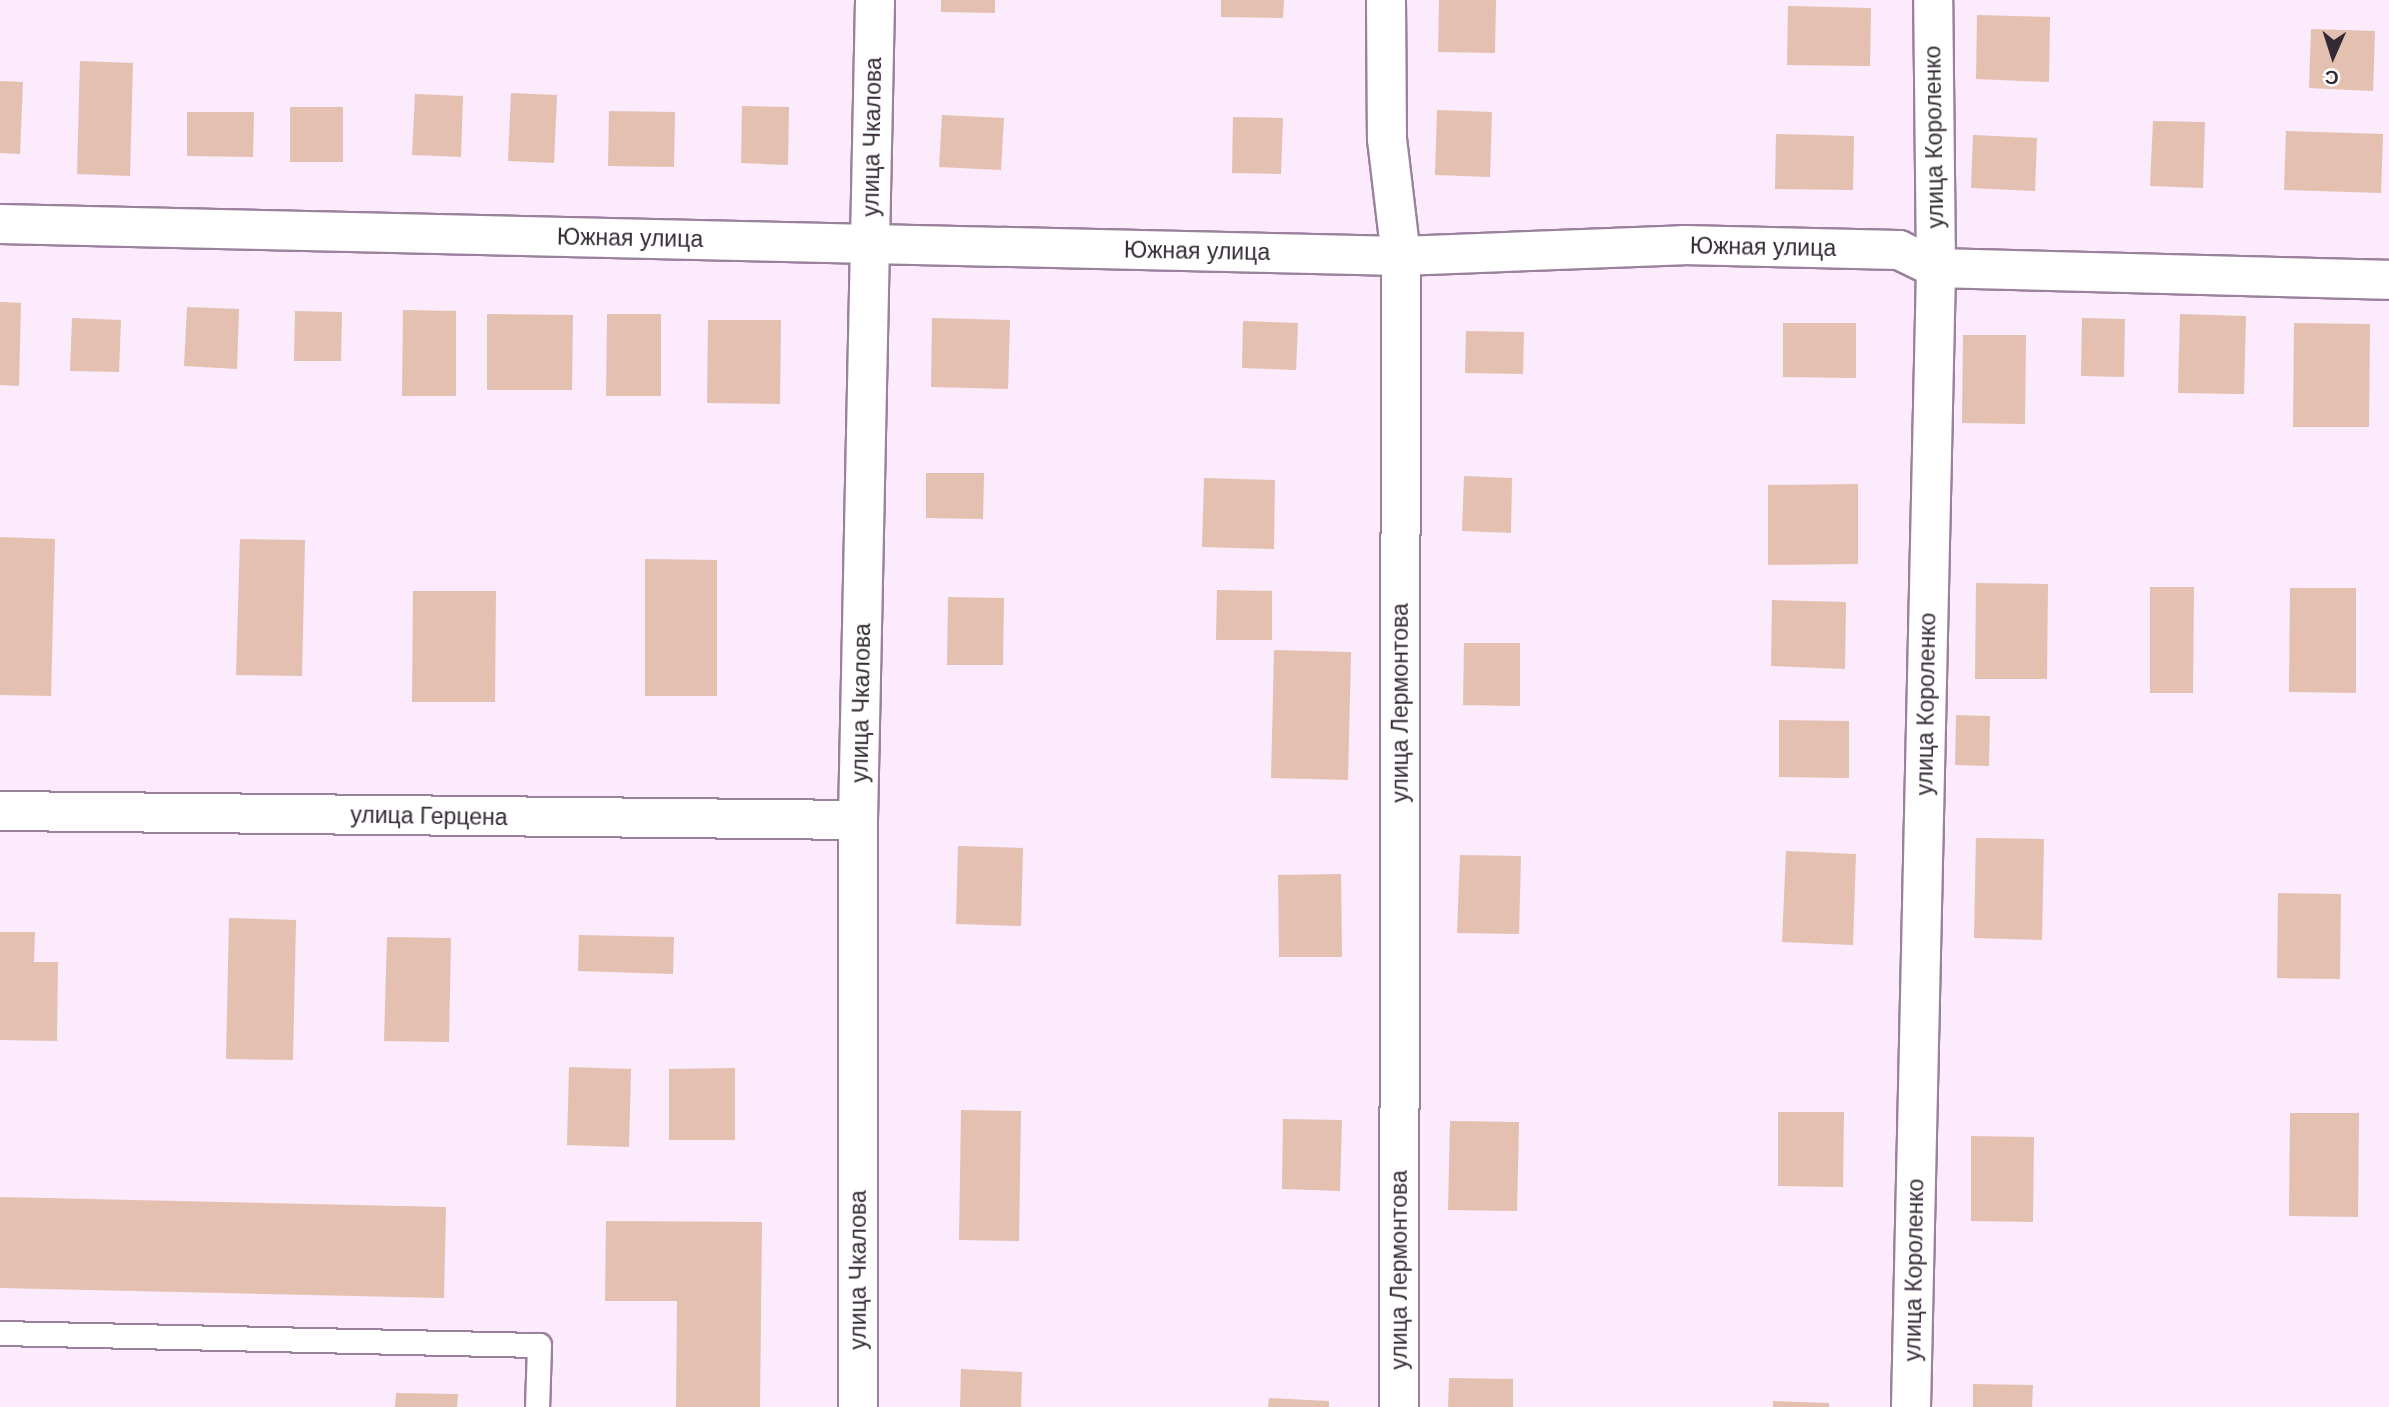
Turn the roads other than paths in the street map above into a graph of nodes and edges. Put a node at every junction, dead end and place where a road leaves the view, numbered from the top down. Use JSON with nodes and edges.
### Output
{"nodes":[{"id":1,"x":875,"y":0,"type":"edge"},
{"id":2,"x":1386,"y":0,"type":"edge"},
{"id":3,"x":1933,"y":0,"type":"edge"},
{"id":4,"x":0,"y":224,"type":"edge"},
{"id":5,"x":871,"y":244,"type":"junction"},
{"id":6,"x":1401,"y":256,"type":"junction"},
{"id":7,"x":1936,"y":268,"type":"junction"},
{"id":8,"x":2389,"y":280,"type":"edge"},
{"id":9,"x":0,"y":811,"type":"edge"},
{"id":10,"x":858,"y":820,"type":"junction"},
{"id":11,"x":0,"y":1333,"type":"edge"},
{"id":12,"x":537,"y":1407,"type":"edge"},
{"id":13,"x":858,"y":1407,"type":"edge"},
{"id":14,"x":1399,"y":1407,"type":"edge"},
{"id":15,"x":1911,"y":1407,"type":"edge"}],
"edges":[{"from":1,"to":5,"type":"street","name":"улица Чкалова"},
{"from":2,"to":6,"type":"street","name":"улица Лермонтова"},
{"from":3,"to":7,"type":"street","name":"улица Короленко"},
{"from":4,"to":5,"type":"street","name":"Южная улица"},
{"from":5,"to":6,"type":"street","name":"Южная улица"},
{"from":5,"to":10,"type":"street","name":"улица Чкалова"},
{"from":6,"to":7,"type":"street","name":"Южная улица"},
{"from":6,"to":14,"type":"street","name":"улица Лермонтова"},
{"from":7,"to":8,"type":"street","name":"Южная улица"},
{"from":7,"to":15,"type":"street","name":"улица Короленко"},
{"from":9,"to":10,"type":"street","name":"улица Герцена"},
{"from":10,"to":13,"type":"street","name":"улица Чкалова"},
{"from":11,"to":12,"type":"lane"}]}
